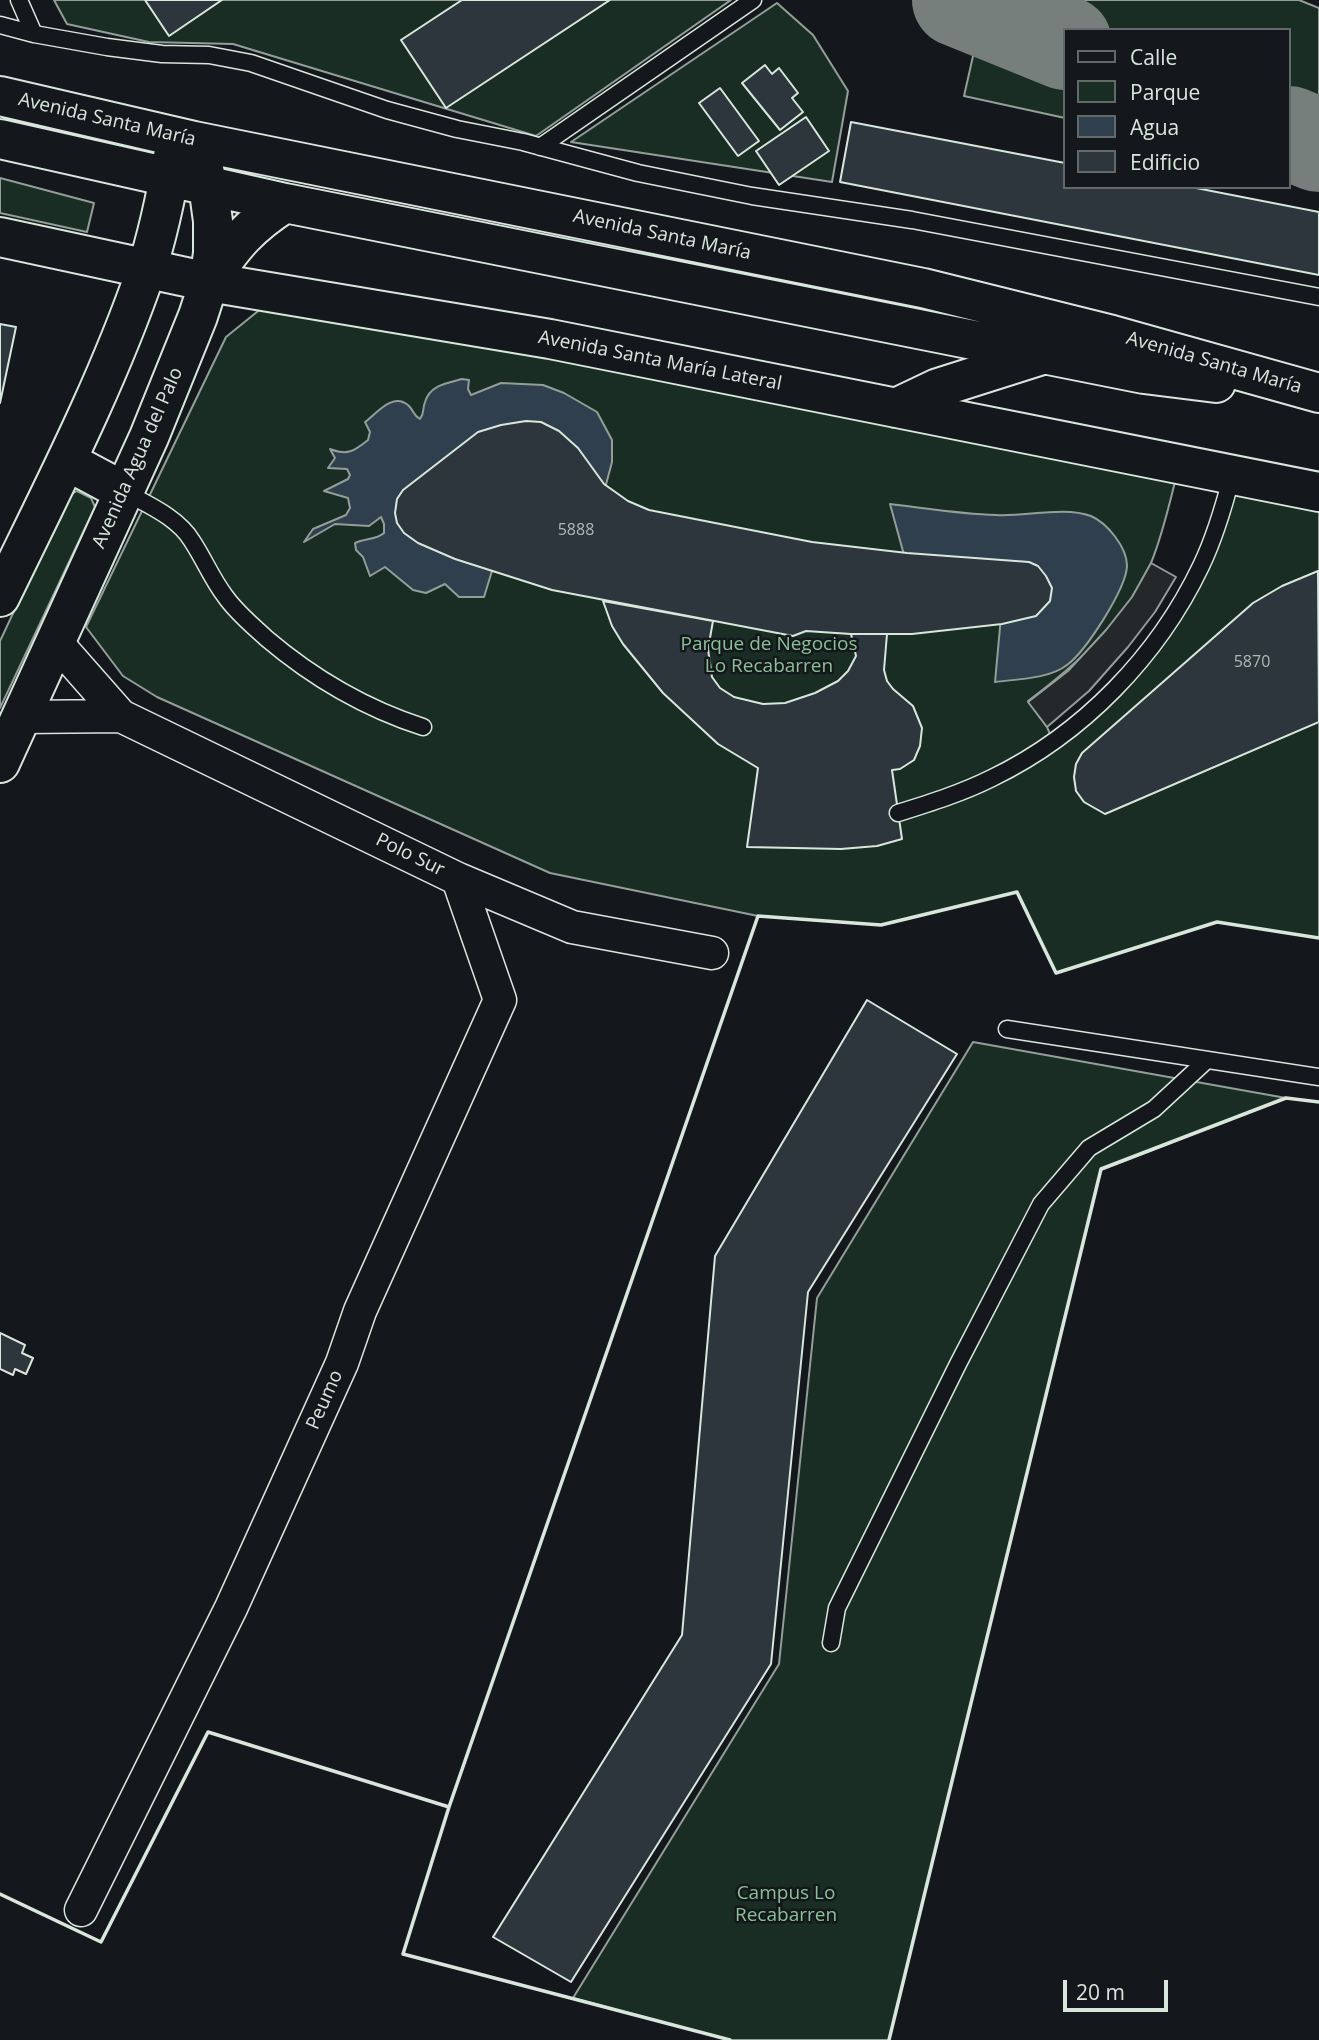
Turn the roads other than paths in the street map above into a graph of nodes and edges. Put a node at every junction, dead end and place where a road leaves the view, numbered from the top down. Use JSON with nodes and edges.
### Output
{"nodes":[{"id":1,"x":19,"y":0,"type":"edge"},
{"id":2,"x":753,"y":0,"type":"edge"},
{"id":3,"x":0,"y":25,"type":"edge"},
{"id":4,"x":34,"y":34,"type":"junction"},
{"id":5,"x":0,"y":96,"type":"edge"},
{"id":6,"x":0,"y":139,"type":"edge"},
{"id":7,"x":185,"y":139,"type":"junction"},
{"id":8,"x":540,"y":147,"type":"junction"},
{"id":9,"x":169,"y":177,"type":"junction"},
{"id":10,"x":208,"y":186,"type":"junction"},
{"id":11,"x":285,"y":203,"type":"junction"},
{"id":12,"x":0,"y":237,"type":"edge"},
{"id":13,"x":146,"y":270,"type":"junction"},
{"id":14,"x":209,"y":282,"type":"junction"},
{"id":15,"x":1319,"y":297,"type":"edge"},
{"id":16,"x":1045,"y":355,"type":"junction"},
{"id":17,"x":1319,"y":394,"type":"edge"},
{"id":18,"x":897,"y":408,"type":"junction"},
{"id":19,"x":68,"y":461,"type":"junction"},
{"id":20,"x":1232,"y":475,"type":"junction"},
{"id":21,"x":123,"y":491,"type":"junction"},
{"id":22,"x":1319,"y":492,"type":"edge"},
{"id":23,"x":1,"y":592,"type":"edge"},
{"id":24,"x":55,"y":641,"type":"junction"},
{"id":25,"x":121,"y":716,"type":"junction"},
{"id":26,"x":423,"y":727,"type":"dead end"},
{"id":27,"x":8,"y":739,"type":"edge"},
{"id":28,"x":898,"y":813,"type":"dead end"},
{"id":29,"x":458,"y":879,"type":"junction"},
{"id":30,"x":712,"y":953,"type":"dead end"},
{"id":31,"x":1007,"y":1030,"type":"dead end"},
{"id":32,"x":1207,"y":1060,"type":"junction"},
{"id":33,"x":1319,"y":1077,"type":"edge"},
{"id":34,"x":831,"y":1643,"type":"dead end"},
{"id":35,"x":81,"y":1910,"type":"dead end"}],
"edges":[{"from":1,"to":4,"type":"lane"},
{"from":2,"to":8,"type":"lane"},
{"from":3,"to":4,"type":"lane"},
{"from":4,"to":8,"type":"lane"},
{"from":5,"to":7,"type":"main road","name":"Avenida Santa María"},
{"from":6,"to":9,"type":"main road","name":"Avenida Santa María"},
{"from":7,"to":9,"type":"main road"},
{"from":7,"to":10,"type":"main road","name":"Avenida Agua del Palo"},
{"from":7,"to":17,"type":"main road","name":"Avenida Santa María"},
{"from":8,"to":15,"type":"lane"},
{"from":9,"to":10,"type":"main road","name":"Avenida Santa María"},
{"from":9,"to":13,"type":"main road"},
{"from":10,"to":11,"type":"main road","name":"Avenida Santa María"},
{"from":10,"to":14,"type":"main road","name":"Avenida Agua del Palo"},
{"from":11,"to":14,"type":"main road"},
{"from":11,"to":16,"type":"main road","name":"Avenida Santa María"},
{"from":12,"to":13,"type":"main road","name":"Avenida Santa María Lateral"},
{"from":13,"to":14,"type":"main road","name":"Avenida Santa María Lateral"},
{"from":13,"to":19,"type":"main road"},
{"from":14,"to":18,"type":"main road","name":"Avenida Santa María Lateral"},
{"from":14,"to":21,"type":"main road","name":"Avenida Agua del Palo"},
{"from":16,"to":17,"type":"main road","name":"Avenida Santa María"},
{"from":16,"to":18,"type":"main road"},
{"from":18,"to":20,"type":"main road","name":"Avenida Santa María Lateral"},
{"from":19,"to":21,"type":"main road"},
{"from":19,"to":23,"type":"main road"},
{"from":20,"to":22,"type":"main road","name":"Avenida Santa María Lateral"},
{"from":20,"to":28,"type":"lane"},
{"from":21,"to":24,"type":"main road","name":"Avenida Agua del Palo"},
{"from":21,"to":26,"type":"lane"},
{"from":24,"to":25,"type":"street","name":"Polo Sur"},
{"from":24,"to":27,"type":"main road","name":"Avenida Agua del Palo"},
{"from":25,"to":27,"type":"street","name":"Polo Sur"},
{"from":25,"to":29,"type":"street","name":"Polo Sur"},
{"from":29,"to":30,"type":"street","name":"Polo Sur"},
{"from":29,"to":35,"type":"street","name":"Peumo"},
{"from":31,"to":32,"type":"lane"},
{"from":32,"to":33,"type":"lane"},
{"from":32,"to":34,"type":"lane"}]}
